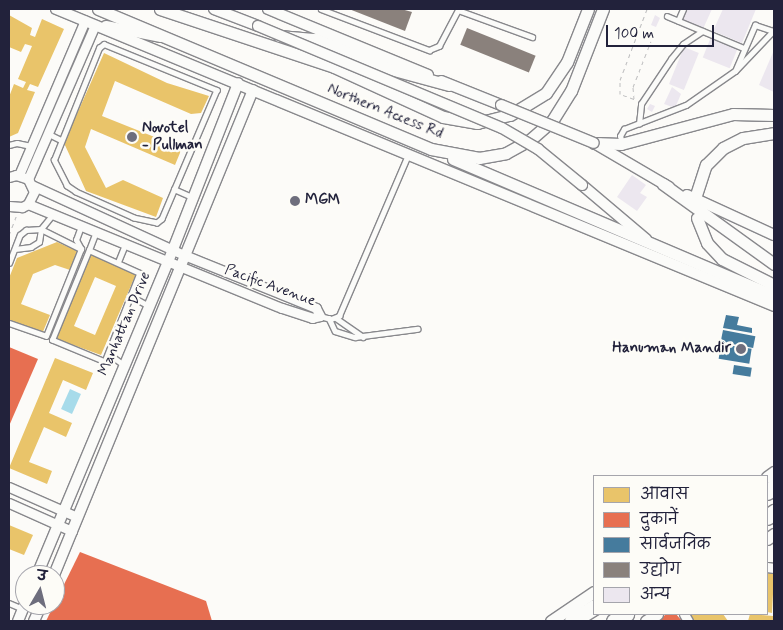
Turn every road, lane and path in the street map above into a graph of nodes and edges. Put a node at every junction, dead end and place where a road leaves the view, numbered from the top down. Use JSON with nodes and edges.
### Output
{"nodes":[{"id":1,"x":56,"y":9,"type":"edge"},
{"id":2,"x":98,"y":9,"type":"edge"},
{"id":3,"x":160,"y":9,"type":"edge"},
{"id":4,"x":214,"y":9,"type":"edge"},
{"id":5,"x":268,"y":9,"type":"edge"},
{"id":6,"x":321,"y":9,"type":"edge"},
{"id":7,"x":588,"y":9,"type":"edge"},
{"id":8,"x":603,"y":9,"type":"edge"},
{"id":9,"x":647,"y":9,"type":"edge"},
{"id":10,"x":684,"y":9,"type":"edge"},
{"id":11,"x":667,"y":16,"type":"dead end"},
{"id":12,"x":85,"y":20,"type":"junction"},
{"id":13,"x":678,"y":21,"type":"junction"},
{"id":14,"x":95,"y":25,"type":"junction"},
{"id":15,"x":702,"y":30,"type":"junction"},
{"id":16,"x":774,"y":31,"type":"edge"},
{"id":17,"x":532,"y":37,"type":"dead end"},
{"id":18,"x":168,"y":38,"type":"junction"},
{"id":19,"x":253,"y":39,"type":"junction"},
{"id":20,"x":132,"y":40,"type":"junction"},
{"id":21,"x":651,"y":41,"type":"dead end"},
{"id":22,"x":744,"y":48,"type":"junction"},
{"id":23,"x":127,"y":53,"type":"junction"},
{"id":24,"x":191,"y":65,"type":"junction"},
{"id":25,"x":735,"y":71,"type":"junction"},
{"id":26,"x":186,"y":78,"type":"junction"},
{"id":27,"x":238,"y":84,"type":"junction"},
{"id":28,"x":449,"y":85,"type":"junction"},
{"id":29,"x":253,"y":90,"type":"junction"},
{"id":30,"x":634,"y":99,"type":"junction"},
{"id":31,"x":641,"y":106,"type":"junction"},
{"id":32,"x":774,"y":115,"type":"edge"},
{"id":33,"x":639,"y":124,"type":"junction"},
{"id":34,"x":774,"y":133,"type":"edge"},
{"id":35,"x":49,"y":134,"type":"junction"},
{"id":36,"x":61,"y":140,"type":"junction"},
{"id":37,"x":594,"y":143,"type":"junction"},
{"id":38,"x":623,"y":144,"type":"junction"},
{"id":39,"x":9,"y":145,"type":"edge"},
{"id":40,"x":31,"y":146,"type":"junction"},
{"id":41,"x":431,"y":149,"type":"junction"},
{"id":42,"x":408,"y":154,"type":"junction"},
{"id":43,"x":9,"y":177,"type":"edge"},
{"id":44,"x":26,"y":180,"type":"junction"},
{"id":45,"x":663,"y":184,"type":"junction"},
{"id":46,"x":174,"y":189,"type":"junction"},
{"id":47,"x":696,"y":195,"type":"dead end"},
{"id":48,"x":192,"y":197,"type":"junction"},
{"id":49,"x":92,"y":201,"type":"junction"},
{"id":50,"x":28,"y":204,"type":"junction"},
{"id":51,"x":9,"y":206,"type":"edge"},
{"id":52,"x":18,"y":208,"type":"junction"},
{"id":53,"x":86,"y":211,"type":"junction"},
{"id":54,"x":53,"y":214,"type":"junction"},
{"id":55,"x":134,"y":218,"type":"junction"},
{"id":56,"x":697,"y":218,"type":"dead end"},
{"id":57,"x":81,"y":226,"type":"junction"},
{"id":58,"x":41,"y":229,"type":"junction"},
{"id":59,"x":129,"y":230,"type":"junction"},
{"id":60,"x":96,"y":232,"type":"junction"},
{"id":61,"x":9,"y":235,"type":"edge"},
{"id":62,"x":774,"y":236,"type":"edge"},
{"id":63,"x":125,"y":245,"type":"junction"},
{"id":64,"x":654,"y":246,"type":"junction"},
{"id":65,"x":14,"y":249,"type":"junction"},
{"id":66,"x":80,"y":250,"type":"junction"},
{"id":67,"x":89,"y":250,"type":"junction"},
{"id":68,"x":173,"y":250,"type":"junction"},
{"id":69,"x":184,"y":255,"type":"junction"},
{"id":70,"x":118,"y":262,"type":"junction"},
{"id":71,"x":168,"y":262,"type":"junction"},
{"id":72,"x":9,"y":263,"type":"edge"},
{"id":73,"x":774,"y":264,"type":"edge"},
{"id":74,"x":180,"y":267,"type":"junction"},
{"id":75,"x":774,"y":286,"type":"edge"},
{"id":76,"x":131,"y":296,"type":"junction"},
{"id":77,"x":774,"y":296,"type":"edge"},
{"id":78,"x":149,"y":306,"type":"junction"},
{"id":79,"x":774,"y":306,"type":"edge"},
{"id":80,"x":325,"y":317,"type":"junction"},
{"id":81,"x":336,"y":318,"type":"junction"},
{"id":82,"x":9,"y":323,"type":"edge"},
{"id":83,"x":417,"y":329,"type":"dead end"},
{"id":84,"x":364,"y":338,"type":"junction"},
{"id":85,"x":109,"y":354,"type":"junction"},
{"id":86,"x":124,"y":365,"type":"junction"},
{"id":87,"x":9,"y":487,"type":"edge"},
{"id":88,"x":9,"y":503,"type":"edge"},
{"id":89,"x":63,"y":510,"type":"junction"},
{"id":90,"x":78,"y":517,"type":"junction"},
{"id":91,"x":58,"y":524,"type":"junction"},
{"id":92,"x":72,"y":531,"type":"junction"},
{"id":93,"x":41,"y":565,"type":"edge"},
{"id":94,"x":58,"y":565,"type":"edge"},
{"id":95,"x":593,"y":593,"type":"edge"},
{"id":96,"x":593,"y":608,"type":"edge"},
{"id":97,"x":550,"y":621,"type":"edge"},
{"id":98,"x":572,"y":621,"type":"edge"}],
"edges":[{"from":1,"to":12,"type":"street"},
{"from":2,"to":18,"type":"main road","name":"Northern Access Rd"},
{"from":3,"to":19,"type":"main road","name":"Northern Access Rd"},
{"from":4,"to":64,"type":"street","bridge":true},
{"from":5,"to":28,"type":"street"},
{"from":6,"to":17,"type":"lane"},
{"from":7,"to":19,"type":"main road","name":"Northern Access Rd"},
{"from":8,"to":41,"type":"main road","name":"Northern Access Rd"},
{"from":9,"to":30,"type":"path"},
{"from":10,"to":13,"type":"lane"},
{"from":11,"to":13,"type":"lane"},
{"from":12,"to":14,"type":"street"},
{"from":12,"to":40,"type":"street"},
{"from":13,"to":15,"type":"lane"},
{"from":14,"to":18,"type":"street"},
{"from":14,"to":20,"type":"street"},
{"from":14,"to":35,"type":"street"},
{"from":15,"to":22,"type":"lane"},
{"from":15,"to":31,"type":"lane"},
{"from":16,"to":22,"type":"lane"},
{"from":16,"to":25,"type":"lane"},
{"from":18,"to":41,"type":"main road","name":"Northern Access Rd"},
{"from":19,"to":28,"type":"main road"},
{"from":20,"to":23,"type":"lane"},
{"from":20,"to":24,"type":"street"},
{"from":21,"to":30,"type":"path"},
{"from":22,"to":25,"type":"lane"},
{"from":23,"to":26,"type":"lane"},
{"from":23,"to":36,"type":"lane"},
{"from":24,"to":26,"type":"lane"},
{"from":24,"to":27,"type":"street"},
{"from":25,"to":33,"type":"lane"},
{"from":26,"to":46,"type":"lane"},
{"from":27,"to":29,"type":"street"},
{"from":27,"to":48,"type":"street","name":"Manhattan Drive"},
{"from":28,"to":37,"type":"street","bridge":true},
{"from":29,"to":42,"type":"street"},
{"from":29,"to":69,"type":"street","name":"Manhattan Drive"},
{"from":30,"to":31,"type":"path"},
{"from":31,"to":33,"type":"lane"},
{"from":32,"to":38,"type":"main road"},
{"from":33,"to":38,"type":"lane"},
{"from":34,"to":47,"type":"main road"},
{"from":35,"to":36,"type":"lane"},
{"from":35,"to":44,"type":"street"},
{"from":36,"to":49,"type":"lane"},
{"from":37,"to":38,"type":"main road"},
{"from":37,"to":45,"type":"street"},
{"from":39,"to":40,"type":"lane"},
{"from":40,"to":44,"type":"street"},
{"from":41,"to":64,"type":"main road"},
{"from":42,"to":79,"type":"street"},
{"from":42,"to":81,"type":"lane"},
{"from":43,"to":44,"type":"street"},
{"from":44,"to":50,"type":"street"},
{"from":44,"to":53,"type":"street","name":"Pacific Avenue"},
{"from":45,"to":62,"type":"street"},
{"from":45,"to":73,"type":"main road"},
{"from":46,"to":48,"type":"lane"},
{"from":46,"to":55,"type":"lane"},
{"from":48,"to":68,"type":"street","name":"Manhattan Drive"},
{"from":49,"to":53,"type":"lane"},
{"from":49,"to":55,"type":"lane"},
{"from":50,"to":52,"type":"street"},
{"from":50,"to":54,"type":"street","name":"Pacific Avenue"},
{"from":51,"to":52,"type":"street"},
{"from":52,"to":61,"type":"path"},
{"from":53,"to":59,"type":"street","name":"Pacific Avenue"},
{"from":54,"to":57,"type":"street","name":"Pacific Avenue"},
{"from":54,"to":58,"type":"lane"},
{"from":55,"to":59,"type":"lane"},
{"from":56,"to":75,"type":"main road"},
{"from":57,"to":60,"type":"street","name":"Pacific Avenue"},
{"from":57,"to":66,"type":"lane"},
{"from":58,"to":65,"type":"lane"},
{"from":58,"to":65,"type":"lane"},
{"from":58,"to":66,"type":"lane"},
{"from":59,"to":68,"type":"street","name":"Pacific Avenue"},
{"from":60,"to":63,"type":"street","name":"Pacific Avenue"},
{"from":60,"to":67,"type":"lane"},
{"from":63,"to":70,"type":"lane"},
{"from":63,"to":71,"type":"street","name":"Pacific Avenue"},
{"from":64,"to":77,"type":"main road"},
{"from":65,"to":72,"type":"lane"},
{"from":66,"to":82,"type":"lane"},
{"from":67,"to":70,"type":"lane"},
{"from":67,"to":85,"type":"lane"},
{"from":68,"to":69,"type":"street","name":"Pacific Avenue"},
{"from":68,"to":71,"type":"street","name":"Manhattan Drive"},
{"from":69,"to":74,"type":"street","name":"Manhattan Drive"},
{"from":69,"to":80,"type":"street","name":"Pacific Avenue"},
{"from":70,"to":76,"type":"lane"},
{"from":71,"to":74,"type":"street","name":"Pacific Avenue"},
{"from":71,"to":78,"type":"street","name":"Manhattan Drive"},
{"from":74,"to":80,"type":"street","name":"Pacific Avenue"},
{"from":74,"to":90,"type":"street","name":"Manhattan Drive"},
{"from":76,"to":78,"type":"lane"},
{"from":76,"to":85,"type":"lane"},
{"from":78,"to":86,"type":"street","name":"Manhattan Drive"},
{"from":80,"to":81,"type":"lane"},
{"from":80,"to":84,"type":"lane"},
{"from":81,"to":84,"type":"lane"},
{"from":83,"to":84,"type":"lane"},
{"from":85,"to":86,"type":"lane"},
{"from":86,"to":89,"type":"street","name":"Manhattan Drive"},
{"from":87,"to":89,"type":"street"},
{"from":88,"to":91,"type":"street"},
{"from":89,"to":90,"type":"street"},
{"from":89,"to":91,"type":"street","name":"Manhattan Drive"},
{"from":90,"to":92,"type":"street","name":"Manhattan Drive"},
{"from":91,"to":92,"type":"street"},
{"from":91,"to":93,"type":"street","name":"Manhattan Drive"},
{"from":92,"to":94,"type":"street","name":"Manhattan Drive"},
{"from":95,"to":97,"type":"main road"},
{"from":96,"to":98,"type":"highway"}]}
